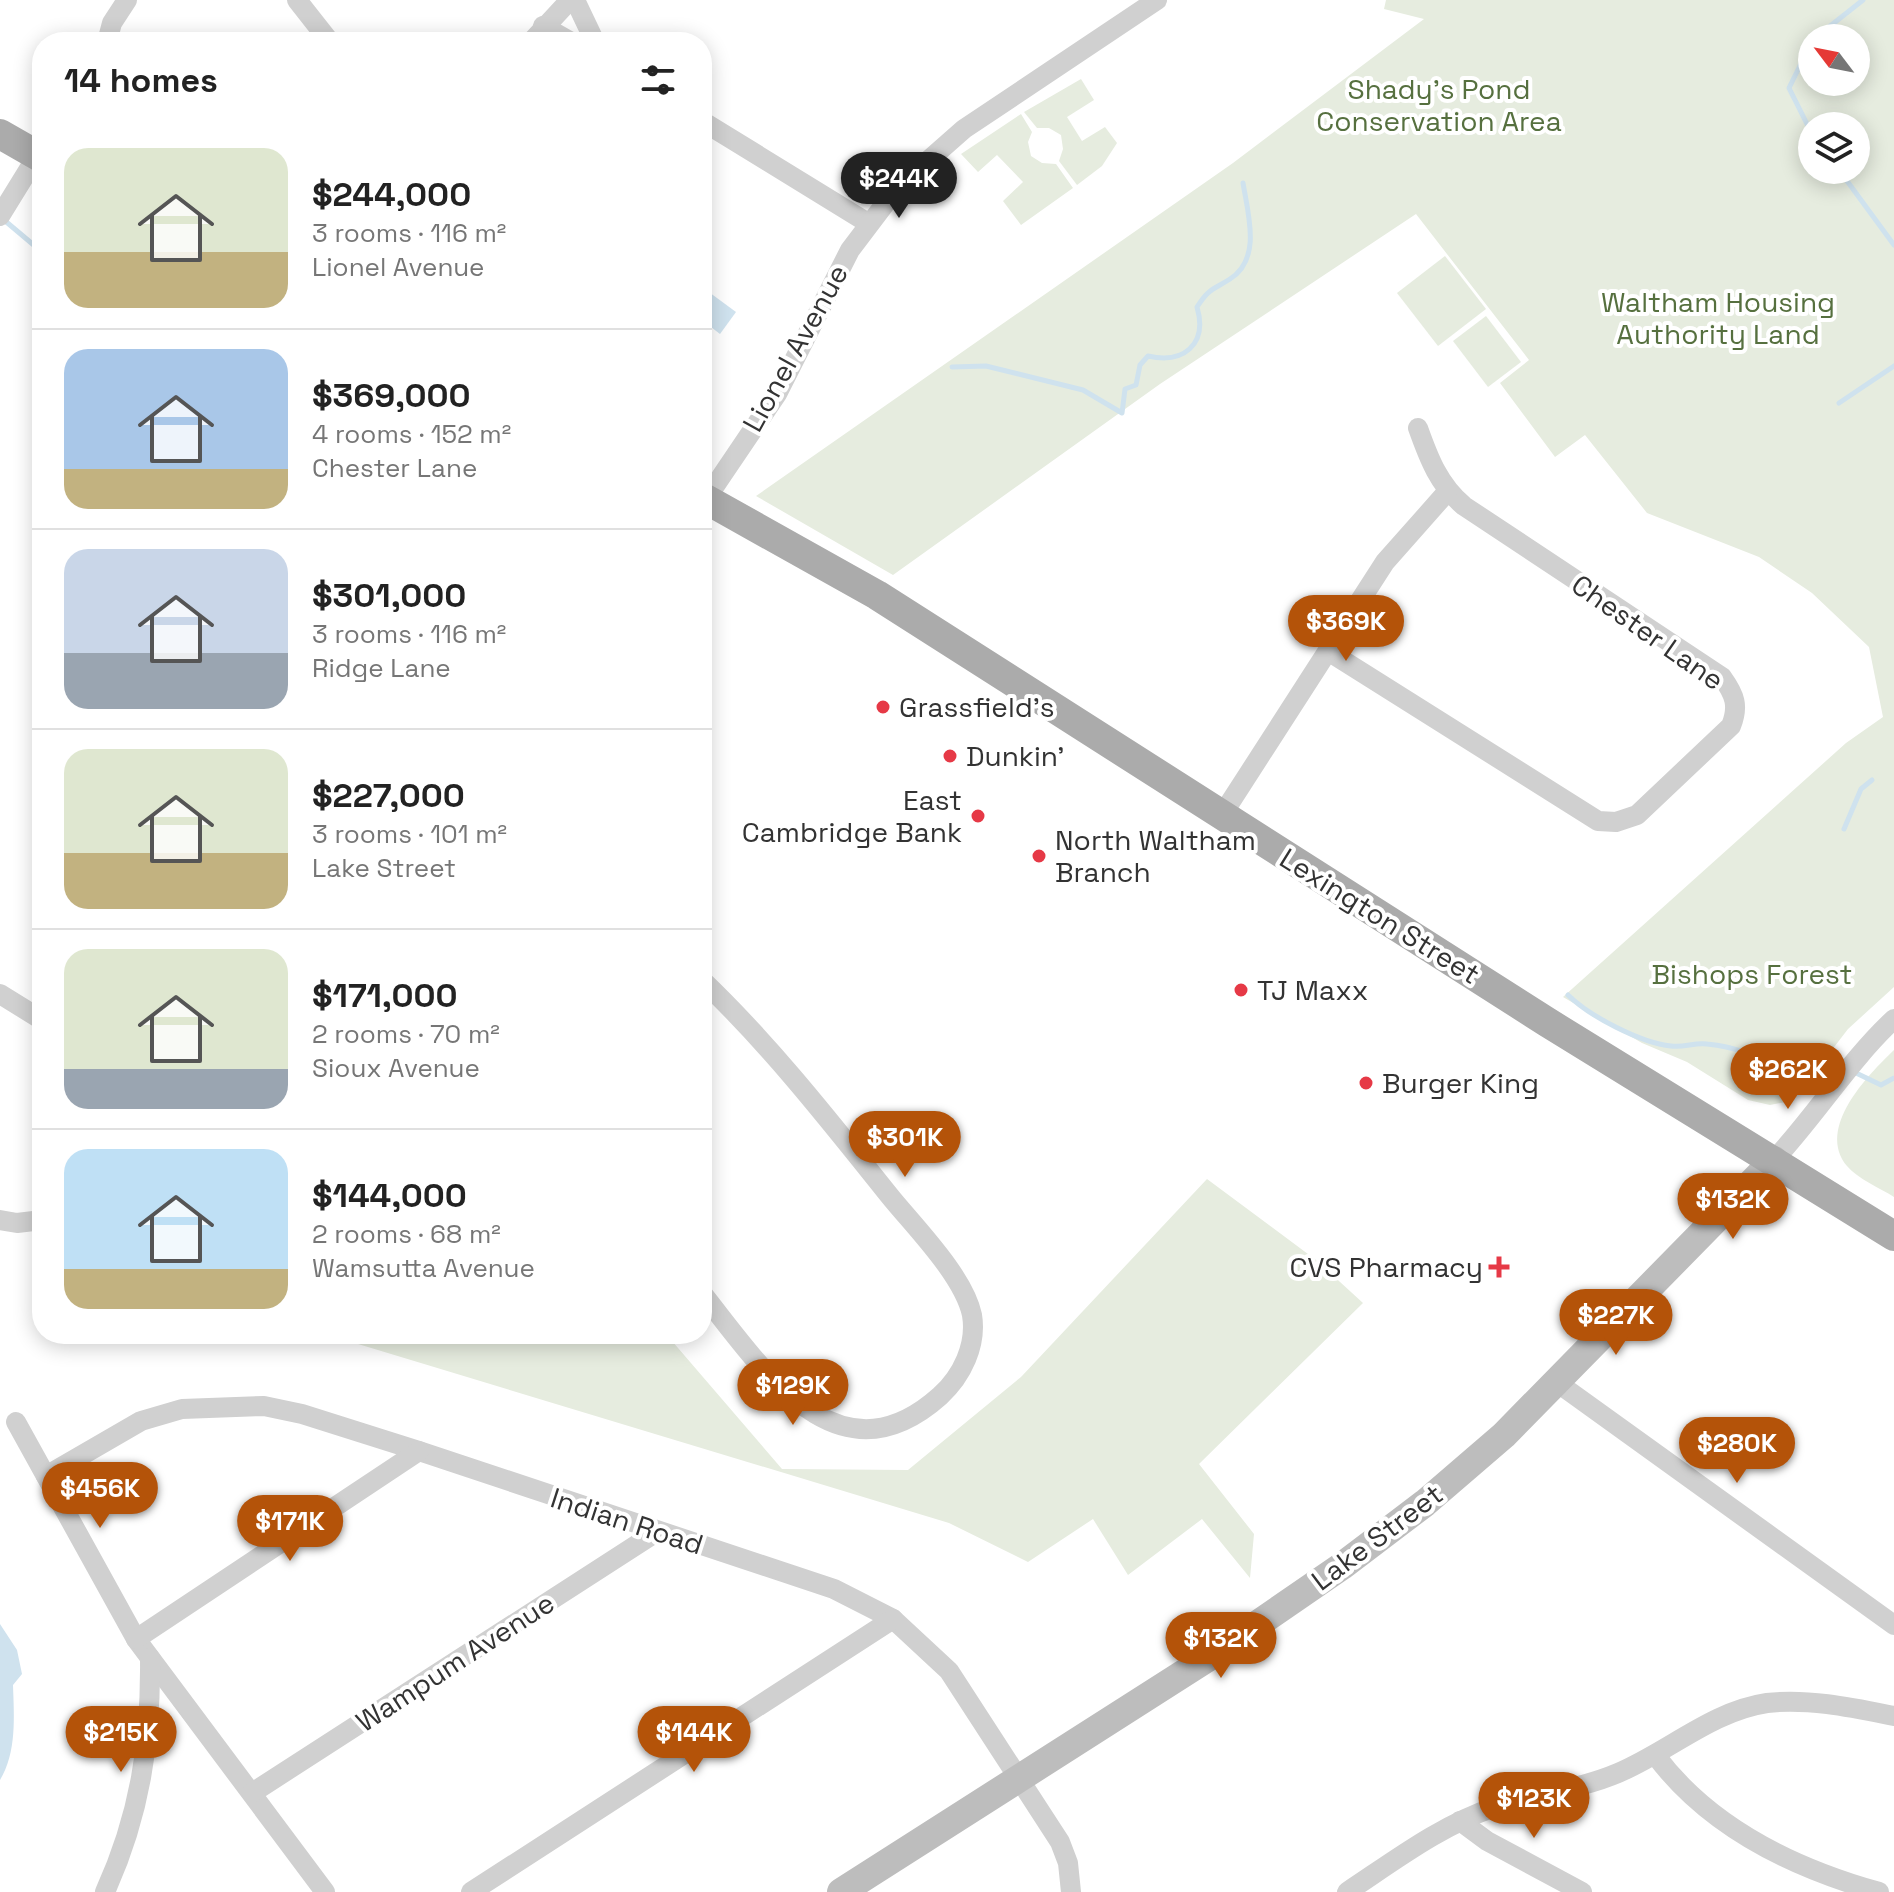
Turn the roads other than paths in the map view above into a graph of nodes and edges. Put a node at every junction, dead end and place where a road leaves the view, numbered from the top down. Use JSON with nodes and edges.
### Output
{"nodes":[{"id":1,"x":127,"y":0,"type":"edge"},
{"id":2,"x":297,"y":0,"type":"edge"},
{"id":3,"x":572,"y":0,"type":"edge"},
{"id":4,"x":1157,"y":0,"type":"edge"},
{"id":5,"x":110,"y":32,"type":"edge"},
{"id":6,"x":322,"y":32,"type":"edge"},
{"id":7,"x":539,"y":32,"type":"edge"},
{"id":8,"x":590,"y":32,"type":"edge"},
{"id":9,"x":712,"y":127,"type":"edge"},
{"id":10,"x":0,"y":134,"type":"edge"},
{"id":11,"x":32,"y":152,"type":"edge"},
{"id":12,"x":32,"y":168,"type":"edge"},
{"id":13,"x":5,"y":207,"type":"edge"},
{"id":14,"x":868,"y":223,"type":"junction"},
{"id":15,"x":1418,"y":428,"type":"dead end"},
{"id":16,"x":712,"y":487,"type":"edge"},
{"id":17,"x":1447,"y":492,"type":"junction"},
{"id":18,"x":712,"y":502,"type":"edge"},
{"id":19,"x":1328,"y":651,"type":"junction"},
{"id":20,"x":1222,"y":815,"type":"junction"},
{"id":21,"x":712,"y":990,"type":"edge"},
{"id":22,"x":0,"y":994,"type":"edge"},
{"id":23,"x":32,"y":1014,"type":"edge"},
{"id":24,"x":1894,"y":1019,"type":"edge"},
{"id":25,"x":1774,"y":1160,"type":"junction"},
{"id":26,"x":0,"y":1220,"type":"edge"},
{"id":27,"x":32,"y":1221,"type":"edge"},
{"id":28,"x":1894,"y":1236,"type":"edge"},
{"id":29,"x":712,"y":1305,"type":"edge"},
{"id":30,"x":1555,"y":1381,"type":"junction"},
{"id":31,"x":16,"y":1422,"type":"dead end"},
{"id":32,"x":419,"y":1451,"type":"junction"},
{"id":33,"x":46,"y":1476,"type":"junction"},
{"id":34,"x":658,"y":1531,"type":"junction"},
{"id":35,"x":893,"y":1619,"type":"junction"},
{"id":36,"x":1894,"y":1625,"type":"edge"},
{"id":37,"x":136,"y":1639,"type":"junction"},
{"id":38,"x":150,"y":1658,"type":"junction"},
{"id":39,"x":1894,"y":1716,"type":"edge"},
{"id":40,"x":1656,"y":1756,"type":"junction"},
{"id":41,"x":1020,"y":1777,"type":"junction"},
{"id":42,"x":252,"y":1793,"type":"junction"},
{"id":43,"x":1460,"y":1821,"type":"junction"},
{"id":44,"x":1845,"y":1888,"type":"edge"},
{"id":45,"x":105,"y":1892,"type":"edge"},
{"id":46,"x":325,"y":1892,"type":"edge"},
{"id":47,"x":471,"y":1892,"type":"edge"},
{"id":48,"x":841,"y":1892,"type":"edge"},
{"id":49,"x":1071,"y":1892,"type":"edge"},
{"id":50,"x":1347,"y":1892,"type":"edge"},
{"id":51,"x":1582,"y":1892,"type":"edge"},
{"id":52,"x":1879,"y":1892,"type":"edge"}],
"edges":[{"from":1,"to":5,"type":"street"},
{"from":2,"to":6,"type":"street"},
{"from":3,"to":7,"type":"street"},
{"from":3,"to":8,"type":"street"},
{"from":4,"to":14,"type":"street","name":"Lionel Avenue"},
{"from":9,"to":14,"type":"street"},
{"from":10,"to":11,"type":"main road"},
{"from":12,"to":13,"type":"street"},
{"from":14,"to":16,"type":"street","name":"Lionel Avenue"},
{"from":15,"to":17,"type":"street"},
{"from":17,"to":19,"type":"street"},
{"from":17,"to":19,"type":"street","name":"Chester Lane"},
{"from":18,"to":20,"type":"main road","name":"Lexington Street"},
{"from":19,"to":20,"type":"street"},
{"from":20,"to":25,"type":"main road","name":"Lexington Street"},
{"from":21,"to":29,"type":"street"},
{"from":22,"to":23,"type":"street"},
{"from":24,"to":25,"type":"street"},
{"from":25,"to":28,"type":"main road","name":"Lexington Street"},
{"from":25,"to":30,"type":"street","name":"Lake Street"},
{"from":26,"to":27,"type":"street"},
{"from":30,"to":36,"type":"street"},
{"from":30,"to":41,"type":"street","name":"Lake Street"},
{"from":31,"to":33,"type":"street"},
{"from":32,"to":33,"type":"street","name":"Indian Road"},
{"from":32,"to":34,"type":"street","name":"Indian Road"},
{"from":32,"to":37,"type":"street"},
{"from":33,"to":37,"type":"street"},
{"from":34,"to":35,"type":"street","name":"Indian Road"},
{"from":34,"to":42,"type":"street","name":"Wampum Avenue"},
{"from":35,"to":41,"type":"street","name":"Indian Road"},
{"from":35,"to":47,"type":"street"},
{"from":37,"to":38,"type":"street"},
{"from":38,"to":42,"type":"street"},
{"from":38,"to":45,"type":"street"},
{"from":39,"to":40,"type":"street"},
{"from":40,"to":43,"type":"street"},
{"from":40,"to":44,"type":"street"},
{"from":41,"to":48,"type":"street","name":"Lake Street"},
{"from":41,"to":49,"type":"street","name":"Indian Road"},
{"from":42,"to":46,"type":"street"},
{"from":43,"to":50,"type":"street"},
{"from":43,"to":51,"type":"street"},
{"from":44,"to":52,"type":"street"}]}
